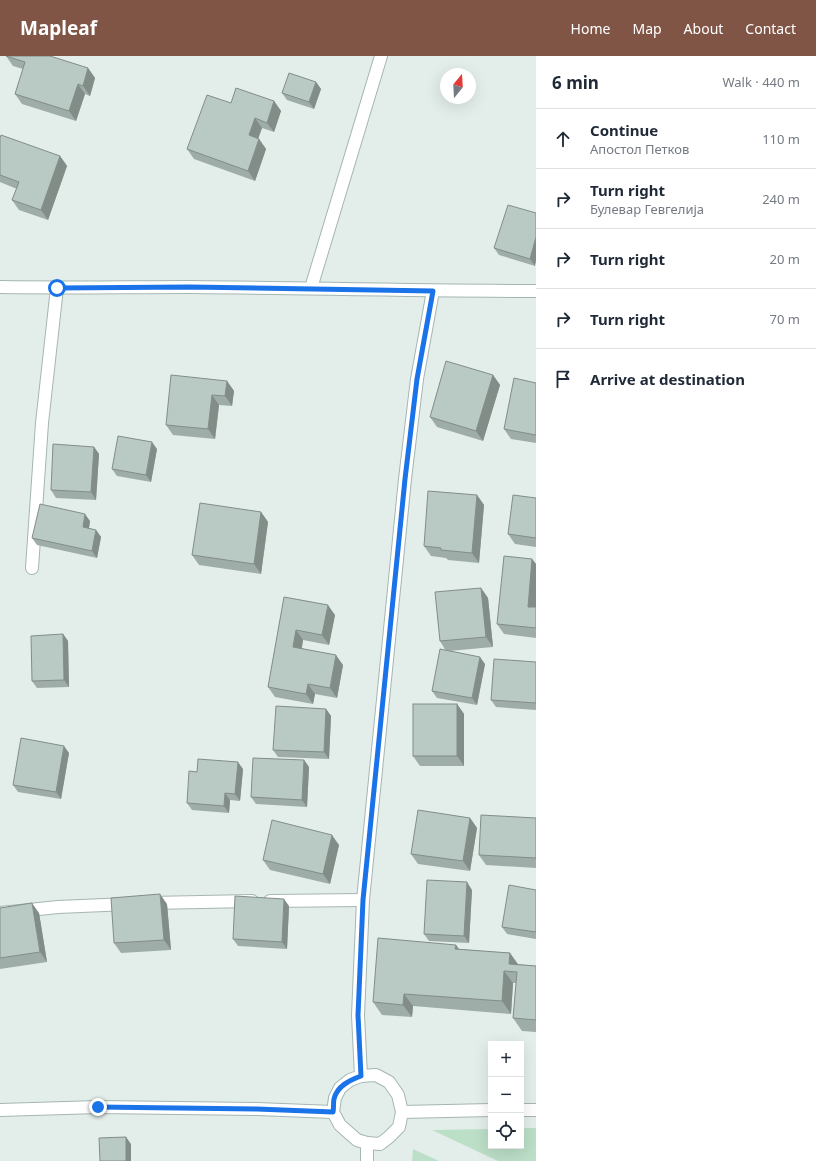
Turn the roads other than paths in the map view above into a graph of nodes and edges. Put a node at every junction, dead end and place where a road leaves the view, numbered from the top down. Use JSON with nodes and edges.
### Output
{"nodes":[{"id":1,"x":381,"y":56,"type":"edge"},
{"id":2,"x":0,"y":287,"type":"edge"},
{"id":3,"x":57,"y":288,"type":"junction"},
{"id":4,"x":311,"y":288,"type":"junction"},
{"id":5,"x":433,"y":291,"type":"junction"},
{"id":6,"x":536,"y":291,"type":"edge"},
{"id":7,"x":32,"y":568,"type":"dead end"},
{"id":8,"x":363,"y":900,"type":"junction"},
{"id":9,"x":0,"y":913,"type":"edge"},
{"id":10,"x":361,"y":1076,"type":"junction"},
{"id":11,"x":0,"y":1110,"type":"edge"},
{"id":12,"x":488,"y":1110,"type":"edge"},
{"id":13,"x":524,"y":1110,"type":"edge"},
{"id":14,"x":536,"y":1110,"type":"edge"},
{"id":15,"x":333,"y":1112,"type":"junction"},
{"id":16,"x":402,"y":1112,"type":"junction"},
{"id":17,"x":367,"y":1143,"type":"junction"},
{"id":18,"x":367,"y":1161,"type":"edge"}],
"edges":[{"from":1,"to":4,"type":"street"},
{"from":2,"to":3,"type":"street"},
{"from":3,"to":4,"type":"street"},
{"from":3,"to":7,"type":"street"},
{"from":4,"to":5,"type":"street"},
{"from":5,"to":6,"type":"street"},
{"from":5,"to":8,"type":"street"},
{"from":8,"to":9,"type":"street"},
{"from":8,"to":10,"type":"street"},
{"from":10,"to":15,"type":"street"},
{"from":10,"to":16,"type":"street"},
{"from":11,"to":15,"type":"street"},
{"from":12,"to":16,"type":"street"},
{"from":13,"to":14,"type":"street"},
{"from":15,"to":17,"type":"street"},
{"from":16,"to":17,"type":"street"},
{"from":17,"to":18,"type":"street"}]}
